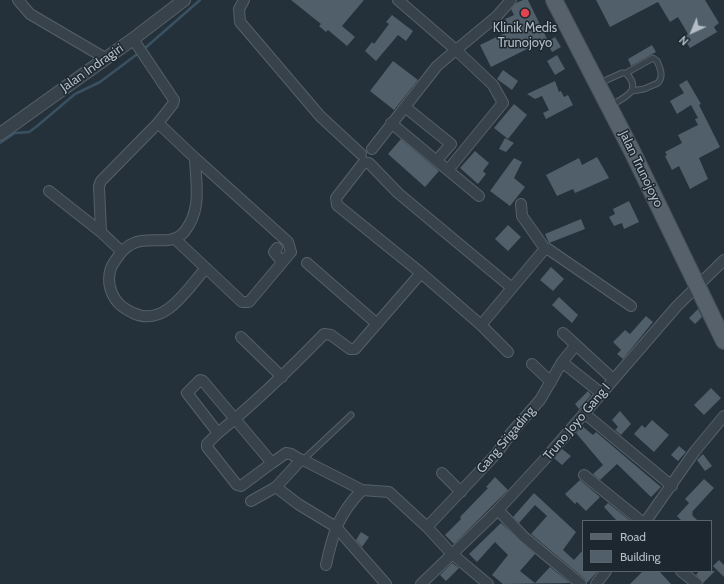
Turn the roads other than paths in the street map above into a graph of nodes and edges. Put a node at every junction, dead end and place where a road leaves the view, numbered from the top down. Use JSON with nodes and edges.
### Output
{"nodes":[{"id":1,"x":18,"y":0,"type":"edge"},
{"id":2,"x":184,"y":0,"type":"edge"},
{"id":3,"x":244,"y":0,"type":"edge"},
{"id":4,"x":398,"y":0,"type":"edge"},
{"id":5,"x":511,"y":0,"type":"edge"},
{"id":6,"x":554,"y":0,"type":"edge"},
{"id":7,"x":135,"y":43,"type":"junction"},
{"id":8,"x":456,"y":50,"type":"junction"},
{"id":9,"x":105,"y":58,"type":"junction"},
{"id":10,"x":626,"y":73,"type":"junction"},
{"id":11,"x":598,"y":84,"type":"junction"},
{"id":12,"x":632,"y":91,"type":"junction"},
{"id":13,"x":609,"y":106,"type":"junction"},
{"id":14,"x":405,"y":107,"type":"junction"},
{"id":15,"x":158,"y":123,"type":"junction"},
{"id":16,"x":391,"y":123,"type":"junction"},
{"id":17,"x":0,"y":134,"type":"edge"},
{"id":18,"x":195,"y":158,"type":"junction"},
{"id":19,"x":365,"y":160,"type":"junction"},
{"id":20,"x":437,"y":160,"type":"junction"},
{"id":21,"x":448,"y":170,"type":"junction"},
{"id":22,"x":49,"y":191,"type":"dead end"},
{"id":23,"x":479,"y":196,"type":"dead end"},
{"id":24,"x":521,"y":204,"type":"dead end"},
{"id":25,"x":101,"y":232,"type":"junction"},
{"id":26,"x":175,"y":239,"type":"junction"},
{"id":27,"x":277,"y":248,"type":"dead end"},
{"id":28,"x":546,"y":250,"type":"junction"},
{"id":29,"x":121,"y":252,"type":"junction"},
{"id":30,"x":724,"y":260,"type":"edge"},
{"id":31,"x":282,"y":262,"type":"junction"},
{"id":32,"x":307,"y":263,"type":"dead end"},
{"id":33,"x":206,"y":268,"type":"junction"},
{"id":34,"x":421,"y":273,"type":"junction"},
{"id":35,"x":697,"y":286,"type":"junction"},
{"id":36,"x":512,"y":288,"type":"junction"},
{"id":37,"x":631,"y":306,"type":"dead end"},
{"id":38,"x":376,"y":324,"type":"junction"},
{"id":39,"x":481,"y":325,"type":"junction"},
{"id":40,"x":563,"y":333,"type":"dead end"},
{"id":41,"x":241,"y":338,"type":"dead end"},
{"id":42,"x":724,"y":340,"type":"edge"},
{"id":43,"x":576,"y":345,"type":"junction"},
{"id":44,"x":508,"y":352,"type":"dead end"},
{"id":45,"x":562,"y":362,"type":"junction"},
{"id":46,"x":532,"y":364,"type":"dead end"},
{"id":47,"x":282,"y":377,"type":"junction"},
{"id":48,"x":613,"y":379,"type":"junction"},
{"id":49,"x":551,"y":382,"type":"junction"},
{"id":50,"x":601,"y":393,"type":"junction"},
{"id":51,"x":584,"y":412,"type":"junction"},
{"id":52,"x":350,"y":415,"type":"dead end"},
{"id":53,"x":724,"y":416,"type":"edge"},
{"id":54,"x":235,"y":419,"type":"junction"},
{"id":55,"x":218,"y":433,"type":"junction"},
{"id":56,"x":302,"y":460,"type":"junction"},
{"id":57,"x":272,"y":462,"type":"junction"},
{"id":58,"x":442,"y":473,"type":"dead end"},
{"id":59,"x":584,"y":475,"type":"dead end"},
{"id":60,"x":672,"y":486,"type":"junction"},
{"id":61,"x":276,"y":487,"type":"junction"},
{"id":62,"x":362,"y":490,"type":"junction"},
{"id":63,"x":461,"y":492,"type":"junction"},
{"id":64,"x":252,"y":501,"type":"dead end"},
{"id":65,"x":498,"y":510,"type":"junction"},
{"id":66,"x":640,"y":520,"type":"edge"},
{"id":67,"x":647,"y":520,"type":"edge"},
{"id":68,"x":336,"y":527,"type":"junction"},
{"id":69,"x":427,"y":527,"type":"junction"},
{"id":70,"x":452,"y":553,"type":"junction"},
{"id":71,"x":326,"y":565,"type":"dead end"},
{"id":72,"x":605,"y":572,"type":"edge"},
{"id":73,"x":682,"y":572,"type":"edge"},
{"id":74,"x":386,"y":584,"type":"edge"},
{"id":75,"x":421,"y":584,"type":"edge"},
{"id":76,"x":488,"y":584,"type":"edge"},
{"id":77,"x":581,"y":584,"type":"edge"},
{"id":78,"x":596,"y":584,"type":"edge"},
{"id":79,"x":697,"y":584,"type":"edge"}],
"edges":[{"from":1,"to":9,"type":"street"},
{"from":2,"to":7,"type":"street","name":"Jalan Indragiri"},
{"from":3,"to":19,"type":"street"},
{"from":4,"to":8,"type":"street"},
{"from":5,"to":8,"type":"street"},
{"from":6,"to":11,"type":"main road","name":"Jalan Trunojoyo"},
{"from":7,"to":9,"type":"street","name":"Jalan Indragiri"},
{"from":7,"to":15,"type":"street"},
{"from":8,"to":14,"type":"street"},
{"from":8,"to":21,"type":"street"},
{"from":9,"to":17,"type":"street","name":"Jalan Indragiri"},
{"from":10,"to":11,"type":"lane"},
{"from":10,"to":12,"type":"lane"},
{"from":10,"to":12,"type":"lane"},
{"from":11,"to":13,"type":"main road","name":"Jalan Trunojoyo"},
{"from":12,"to":13,"type":"lane"},
{"from":13,"to":35,"type":"main road","name":"Jalan Trunojoyo"},
{"from":14,"to":16,"type":"street"},
{"from":14,"to":20,"type":"street"},
{"from":15,"to":18,"type":"street"},
{"from":15,"to":25,"type":"street"},
{"from":16,"to":19,"type":"street"},
{"from":16,"to":20,"type":"street"},
{"from":18,"to":26,"type":"street"},
{"from":18,"to":31,"type":"street"},
{"from":19,"to":34,"type":"street"},
{"from":19,"to":36,"type":"street"},
{"from":20,"to":21,"type":"street"},
{"from":21,"to":23,"type":"street"},
{"from":22,"to":25,"type":"street"},
{"from":24,"to":28,"type":"street"},
{"from":25,"to":29,"type":"street"},
{"from":26,"to":29,"type":"street"},
{"from":26,"to":33,"type":"street"},
{"from":27,"to":31,"type":"street"},
{"from":28,"to":36,"type":"street"},
{"from":28,"to":37,"type":"street"},
{"from":29,"to":33,"type":"street"},
{"from":30,"to":35,"type":"street","name":"Truno Joyo Gang I"},
{"from":31,"to":33,"type":"street"},
{"from":32,"to":38,"type":"street"},
{"from":34,"to":38,"type":"street"},
{"from":34,"to":39,"type":"street"},
{"from":35,"to":42,"type":"main road","name":"Jalan Trunojoyo"},
{"from":35,"to":48,"type":"street","name":"Truno Joyo Gang I"},
{"from":36,"to":39,"type":"street"},
{"from":38,"to":47,"type":"street"},
{"from":39,"to":44,"type":"street"},
{"from":40,"to":43,"type":"street"},
{"from":41,"to":47,"type":"street"},
{"from":43,"to":45,"type":"street","name":"Gang Srigading"},
{"from":43,"to":48,"type":"street"},
{"from":45,"to":49,"type":"street","name":"Gang Srigading"},
{"from":45,"to":50,"type":"street"},
{"from":46,"to":49,"type":"street"},
{"from":47,"to":54,"type":"street"},
{"from":48,"to":50,"type":"street","name":"Truno Joyo Gang I"},
{"from":49,"to":63,"type":"street","name":"Gang Srigading"},
{"from":50,"to":51,"type":"street","name":"Truno Joyo Gang I"},
{"from":51,"to":60,"type":"street"},
{"from":51,"to":65,"type":"street","name":"Truno Joyo Gang I"},
{"from":52,"to":56,"type":"lane"},
{"from":53,"to":60,"type":"street"},
{"from":54,"to":55,"type":"street"},
{"from":54,"to":55,"type":"street"},
{"from":54,"to":57,"type":"street"},
{"from":55,"to":57,"type":"street"},
{"from":56,"to":57,"type":"street"},
{"from":56,"to":61,"type":"street"},
{"from":56,"to":62,"type":"street"},
{"from":58,"to":63,"type":"street"},
{"from":59,"to":66,"type":"street"},
{"from":60,"to":67,"type":"street"},
{"from":61,"to":64,"type":"street"},
{"from":61,"to":68,"type":"street"},
{"from":62,"to":68,"type":"street"},
{"from":62,"to":69,"type":"street"},
{"from":63,"to":69,"type":"street","name":"Gang Srigading"},
{"from":65,"to":70,"type":"street","name":"Truno Joyo Gang I"},
{"from":65,"to":77,"type":"street"},
{"from":68,"to":71,"type":"street"},
{"from":68,"to":74,"type":"street"},
{"from":69,"to":70,"type":"street"},
{"from":70,"to":75,"type":"street","name":"Truno Joyo Gang I"},
{"from":70,"to":76,"type":"street"},
{"from":72,"to":78,"type":"street"},
{"from":73,"to":79,"type":"street"}]}
